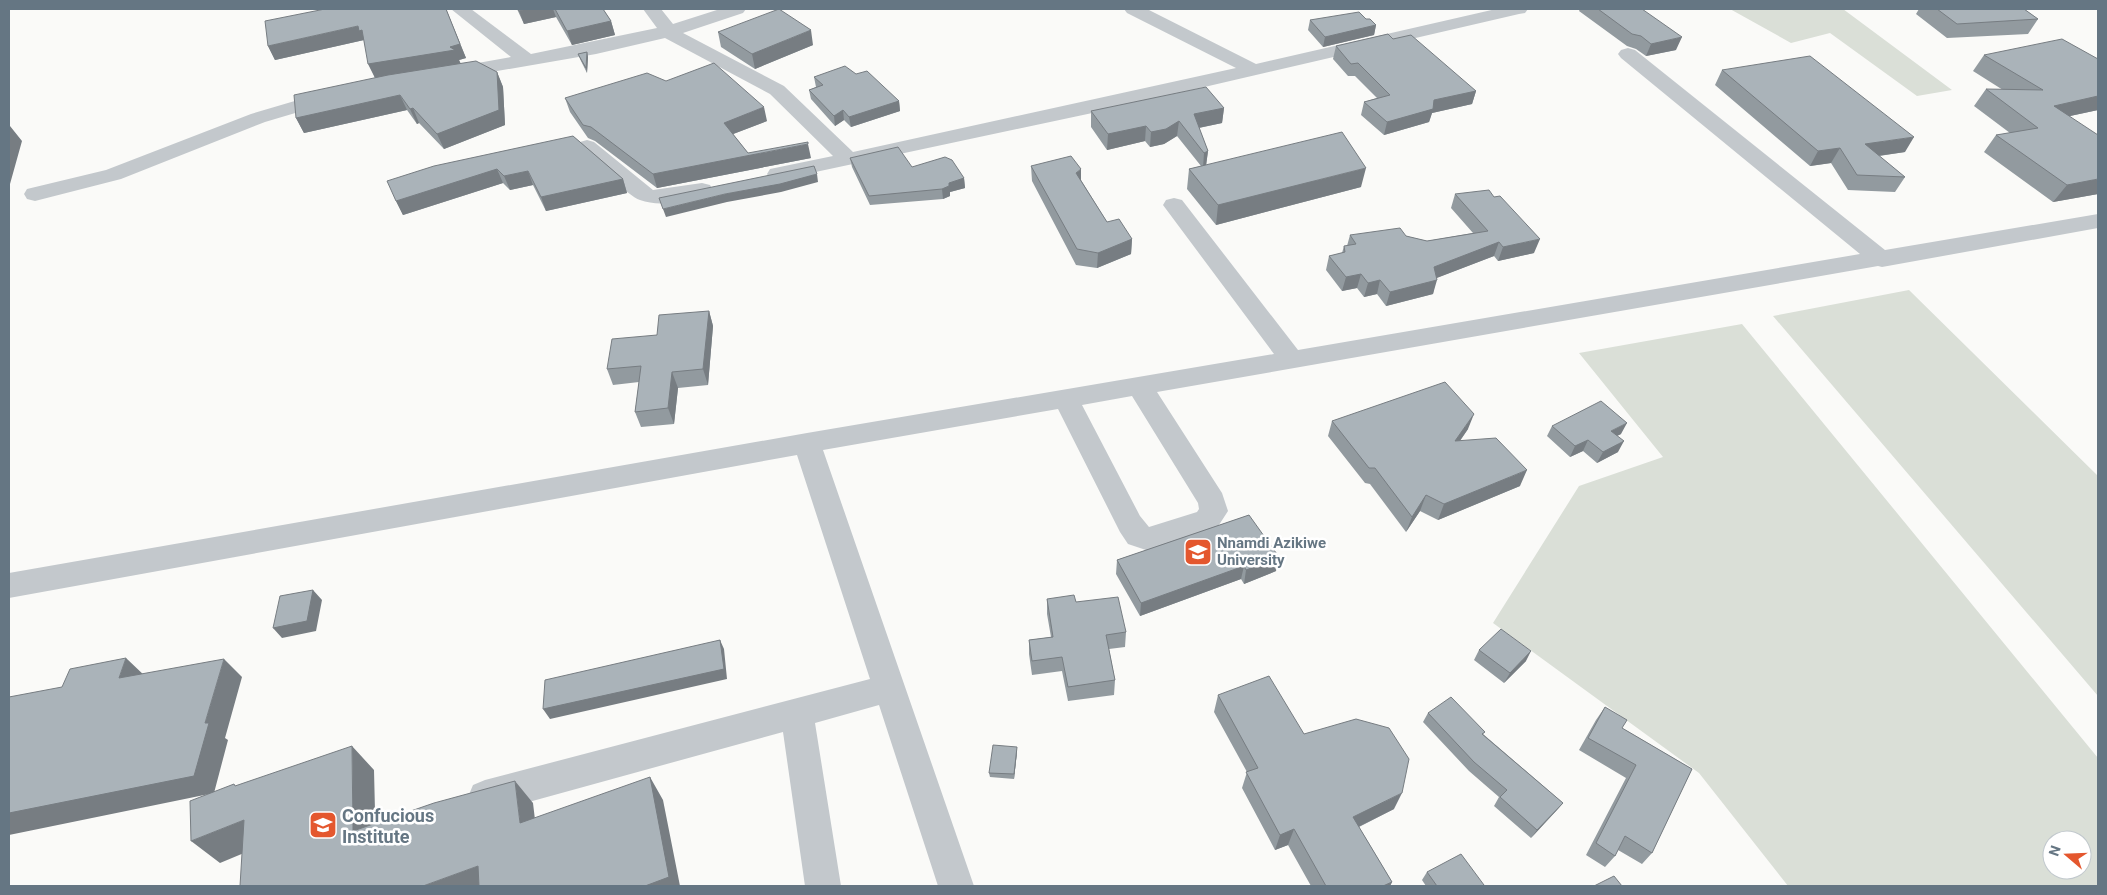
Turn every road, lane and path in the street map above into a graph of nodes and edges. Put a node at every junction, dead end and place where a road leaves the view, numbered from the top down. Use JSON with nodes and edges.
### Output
{"nodes":[{"id":1,"x":460,"y":9,"type":"edge"},
{"id":2,"x":652,"y":9,"type":"edge"},
{"id":3,"x":737,"y":9,"type":"edge"},
{"id":4,"x":1134,"y":9,"type":"edge"},
{"id":5,"x":1519,"y":9,"type":"edge"},
{"id":6,"x":669,"y":32,"type":"junction"},
{"id":7,"x":1628,"y":54,"type":"dead end"},
{"id":8,"x":527,"y":60,"type":"junction"},
{"id":9,"x":1254,"y":70,"type":"junction"},
{"id":10,"x":429,"y":77,"type":"edge"},
{"id":11,"x":355,"y":92,"type":"edge"},
{"id":12,"x":587,"y":146,"type":"edge"},
{"id":13,"x":849,"y":159,"type":"junction"},
{"id":14,"x":756,"y":179,"type":"edge"},
{"id":15,"x":720,"y":186,"type":"edge"},
{"id":16,"x":35,"y":194,"type":"dead end"},
{"id":17,"x":1174,"y":205,"type":"dead end"},
{"id":18,"x":2098,"y":221,"type":"edge"},
{"id":19,"x":1882,"y":260,"type":"junction"},
{"id":20,"x":1292,"y":360,"type":"junction"},
{"id":21,"x":1139,"y":386,"type":"junction"},
{"id":22,"x":1066,"y":399,"type":"junction"},
{"id":23,"x":808,"y":444,"type":"junction"},
{"id":24,"x":9,"y":586,"type":"edge"},
{"id":25,"x":889,"y":688,"type":"junction"},
{"id":26,"x":797,"y":712,"type":"junction"},
{"id":27,"x":457,"y":805,"type":"edge"},
{"id":28,"x":823,"y":886,"type":"edge"},
{"id":29,"x":956,"y":886,"type":"edge"}],
"edges":[{"from":1,"to":8,"type":"street"},
{"from":2,"to":6,"type":"street"},
{"from":3,"to":6,"type":"street"},
{"from":4,"to":9,"type":"street"},
{"from":5,"to":9,"type":"street"},
{"from":6,"to":8,"type":"street"},
{"from":6,"to":13,"type":"street"},
{"from":7,"to":19,"type":"street"},
{"from":8,"to":10,"type":"street"},
{"from":9,"to":13,"type":"street"},
{"from":11,"to":16,"type":"street"},
{"from":12,"to":15,"type":"street"},
{"from":13,"to":14,"type":"street"},
{"from":17,"to":20,"type":"street"},
{"from":18,"to":19,"type":"street"},
{"from":19,"to":20,"type":"street"},
{"from":20,"to":21,"type":"street"},
{"from":21,"to":22,"type":"street"},
{"from":21,"to":22,"type":"street"},
{"from":22,"to":23,"type":"street"},
{"from":23,"to":24,"type":"street"},
{"from":23,"to":25,"type":"street"},
{"from":25,"to":26,"type":"street"},
{"from":25,"to":29,"type":"street"},
{"from":26,"to":27,"type":"street"},
{"from":26,"to":28,"type":"street"}]}
